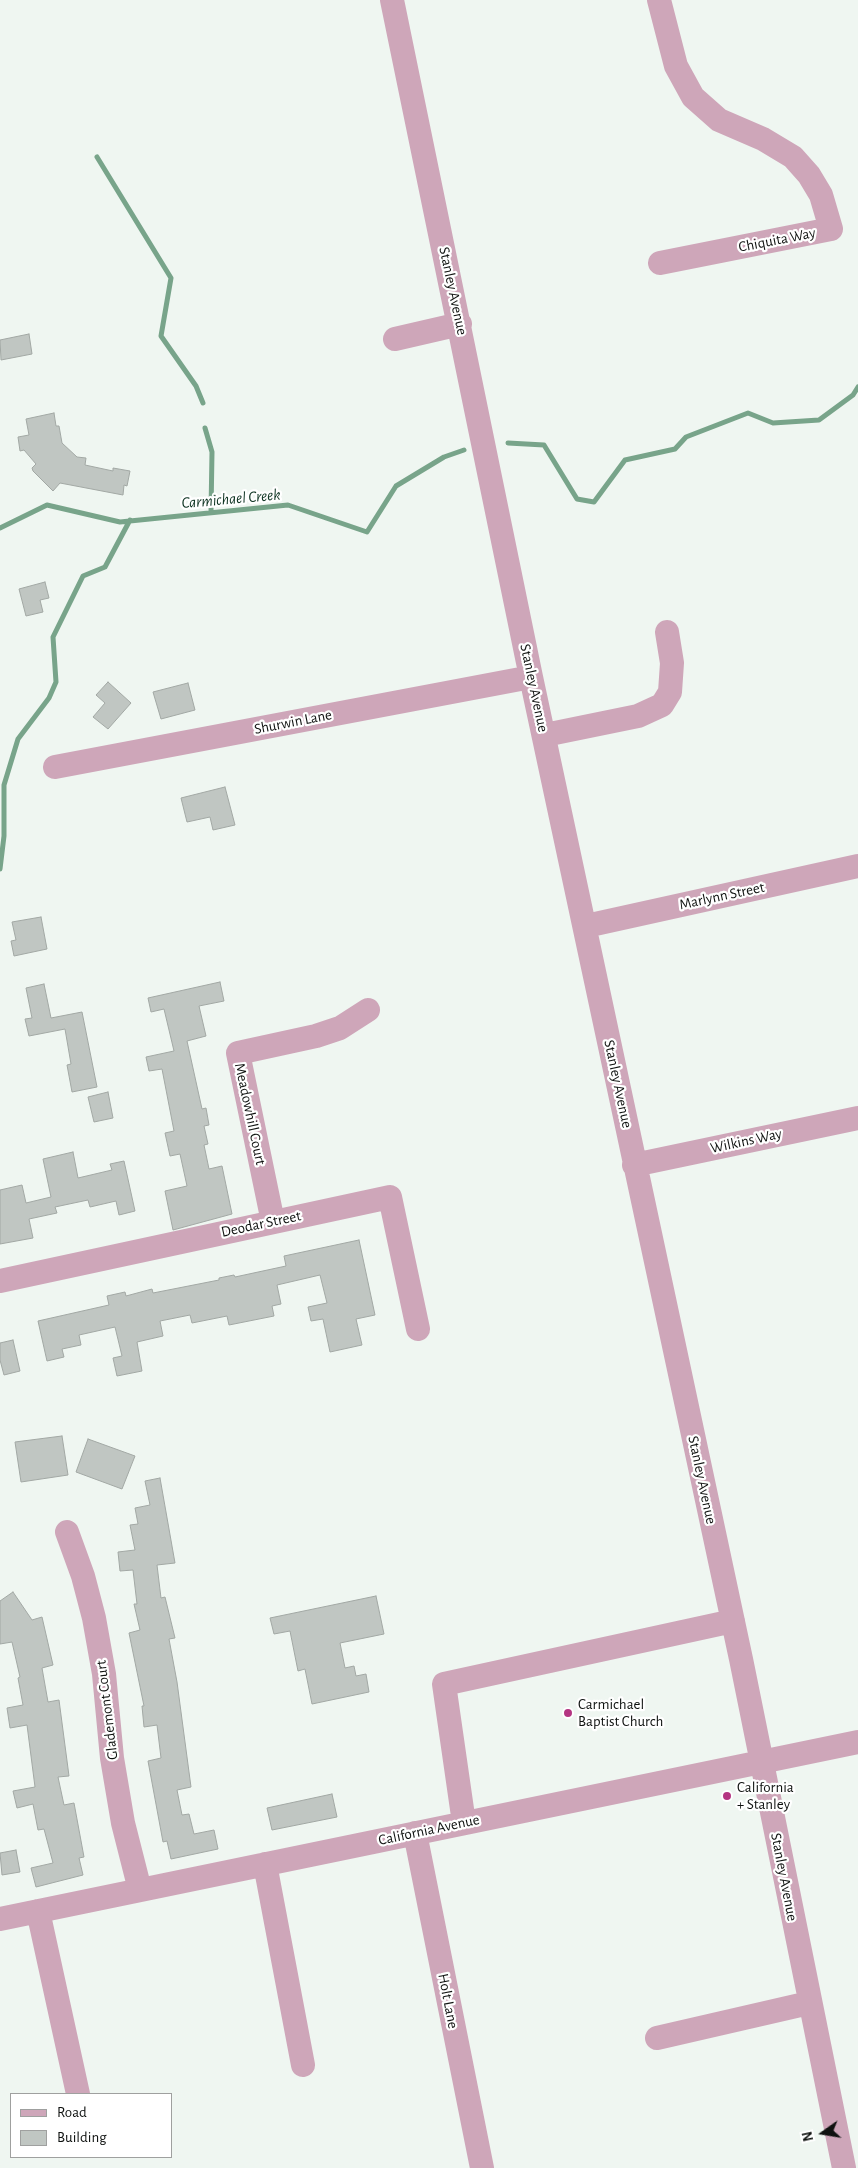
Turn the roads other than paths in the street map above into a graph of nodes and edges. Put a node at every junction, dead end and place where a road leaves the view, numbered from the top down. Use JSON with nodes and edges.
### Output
{"nodes":[{"id":1,"x":392,"y":0,"type":"edge"},
{"id":2,"x":659,"y":0,"type":"edge"},
{"id":3,"x":660,"y":263,"type":"dead end"},
{"id":4,"x":460,"y":324,"type":"junction"},
{"id":5,"x":395,"y":339,"type":"dead end"},
{"id":6,"x":667,"y":632,"type":"dead end"},
{"id":7,"x":531,"y":677,"type":"junction"},
{"id":8,"x":545,"y":735,"type":"junction"},
{"id":9,"x":55,"y":767,"type":"dead end"},
{"id":10,"x":858,"y":866,"type":"edge"},
{"id":11,"x":586,"y":926,"type":"junction"},
{"id":12,"x":368,"y":1010,"type":"dead end"},
{"id":13,"x":858,"y":1118,"type":"edge"},
{"id":14,"x":634,"y":1165,"type":"junction"},
{"id":15,"x":273,"y":1222,"type":"junction"},
{"id":16,"x":0,"y":1281,"type":"edge"},
{"id":17,"x":418,"y":1329,"type":"dead end"},
{"id":18,"x":67,"y":1532,"type":"dead end"},
{"id":19,"x":732,"y":1621,"type":"junction"},
{"id":20,"x":858,"y":1742,"type":"edge"},
{"id":21,"x":761,"y":1762,"type":"junction"},
{"id":22,"x":464,"y":1823,"type":"junction"},
{"id":23,"x":415,"y":1833,"type":"junction"},
{"id":24,"x":265,"y":1864,"type":"junction"},
{"id":25,"x":140,"y":1890,"type":"junction"},
{"id":26,"x":38,"y":1911,"type":"junction"},
{"id":27,"x":0,"y":1919,"type":"edge"},
{"id":28,"x":809,"y":2002,"type":"junction"},
{"id":29,"x":657,"y":2038,"type":"dead end"},
{"id":30,"x":303,"y":2065,"type":"dead end"},
{"id":31,"x":78,"y":2093,"type":"edge"},
{"id":32,"x":849,"y":2142,"type":"edge"},
{"id":33,"x":482,"y":2168,"type":"edge"},
{"id":34,"x":844,"y":2168,"type":"edge"}],
"edges":[{"from":1,"to":4,"type":"street","name":"Stanley Avenue"},
{"from":2,"to":3,"type":"street","name":"Chiquita Way"},
{"from":4,"to":5,"type":"street"},
{"from":4,"to":7,"type":"street","name":"Stanley Avenue"},
{"from":6,"to":8,"type":"street"},
{"from":7,"to":8,"type":"street","name":"Stanley Avenue"},
{"from":7,"to":9,"type":"street","name":"Shurwin Lane"},
{"from":8,"to":11,"type":"street","name":"Stanley Avenue"},
{"from":10,"to":11,"type":"street","name":"Marlynn Street"},
{"from":11,"to":14,"type":"street","name":"Stanley Avenue"},
{"from":12,"to":15,"type":"street","name":"Meadowhill Court"},
{"from":13,"to":14,"type":"street","name":"Wilkins Way"},
{"from":14,"to":19,"type":"street","name":"Stanley Avenue"},
{"from":15,"to":16,"type":"street","name":"Deodar Street"},
{"from":15,"to":17,"type":"street","name":"Deodar Street"},
{"from":18,"to":25,"type":"street","name":"Glademont Court"},
{"from":19,"to":21,"type":"street","name":"Stanley Avenue"},
{"from":19,"to":22,"type":"street"},
{"from":20,"to":21,"type":"street","name":"California Avenue"},
{"from":21,"to":22,"type":"street","name":"California Avenue"},
{"from":21,"to":28,"type":"street","name":"Stanley Avenue"},
{"from":22,"to":23,"type":"street","name":"California Avenue"},
{"from":23,"to":24,"type":"street","name":"California Avenue"},
{"from":23,"to":33,"type":"street","name":"Holt Lane"},
{"from":24,"to":25,"type":"street","name":"California Avenue"},
{"from":24,"to":30,"type":"street"},
{"from":25,"to":26,"type":"street","name":"California Avenue"},
{"from":26,"to":27,"type":"street","name":"California Avenue"},
{"from":26,"to":31,"type":"street"},
{"from":28,"to":29,"type":"street"},
{"from":28,"to":32,"type":"street","name":"Stanley Avenue"},
{"from":32,"to":34,"type":"street","name":"Stanley Avenue"}]}
